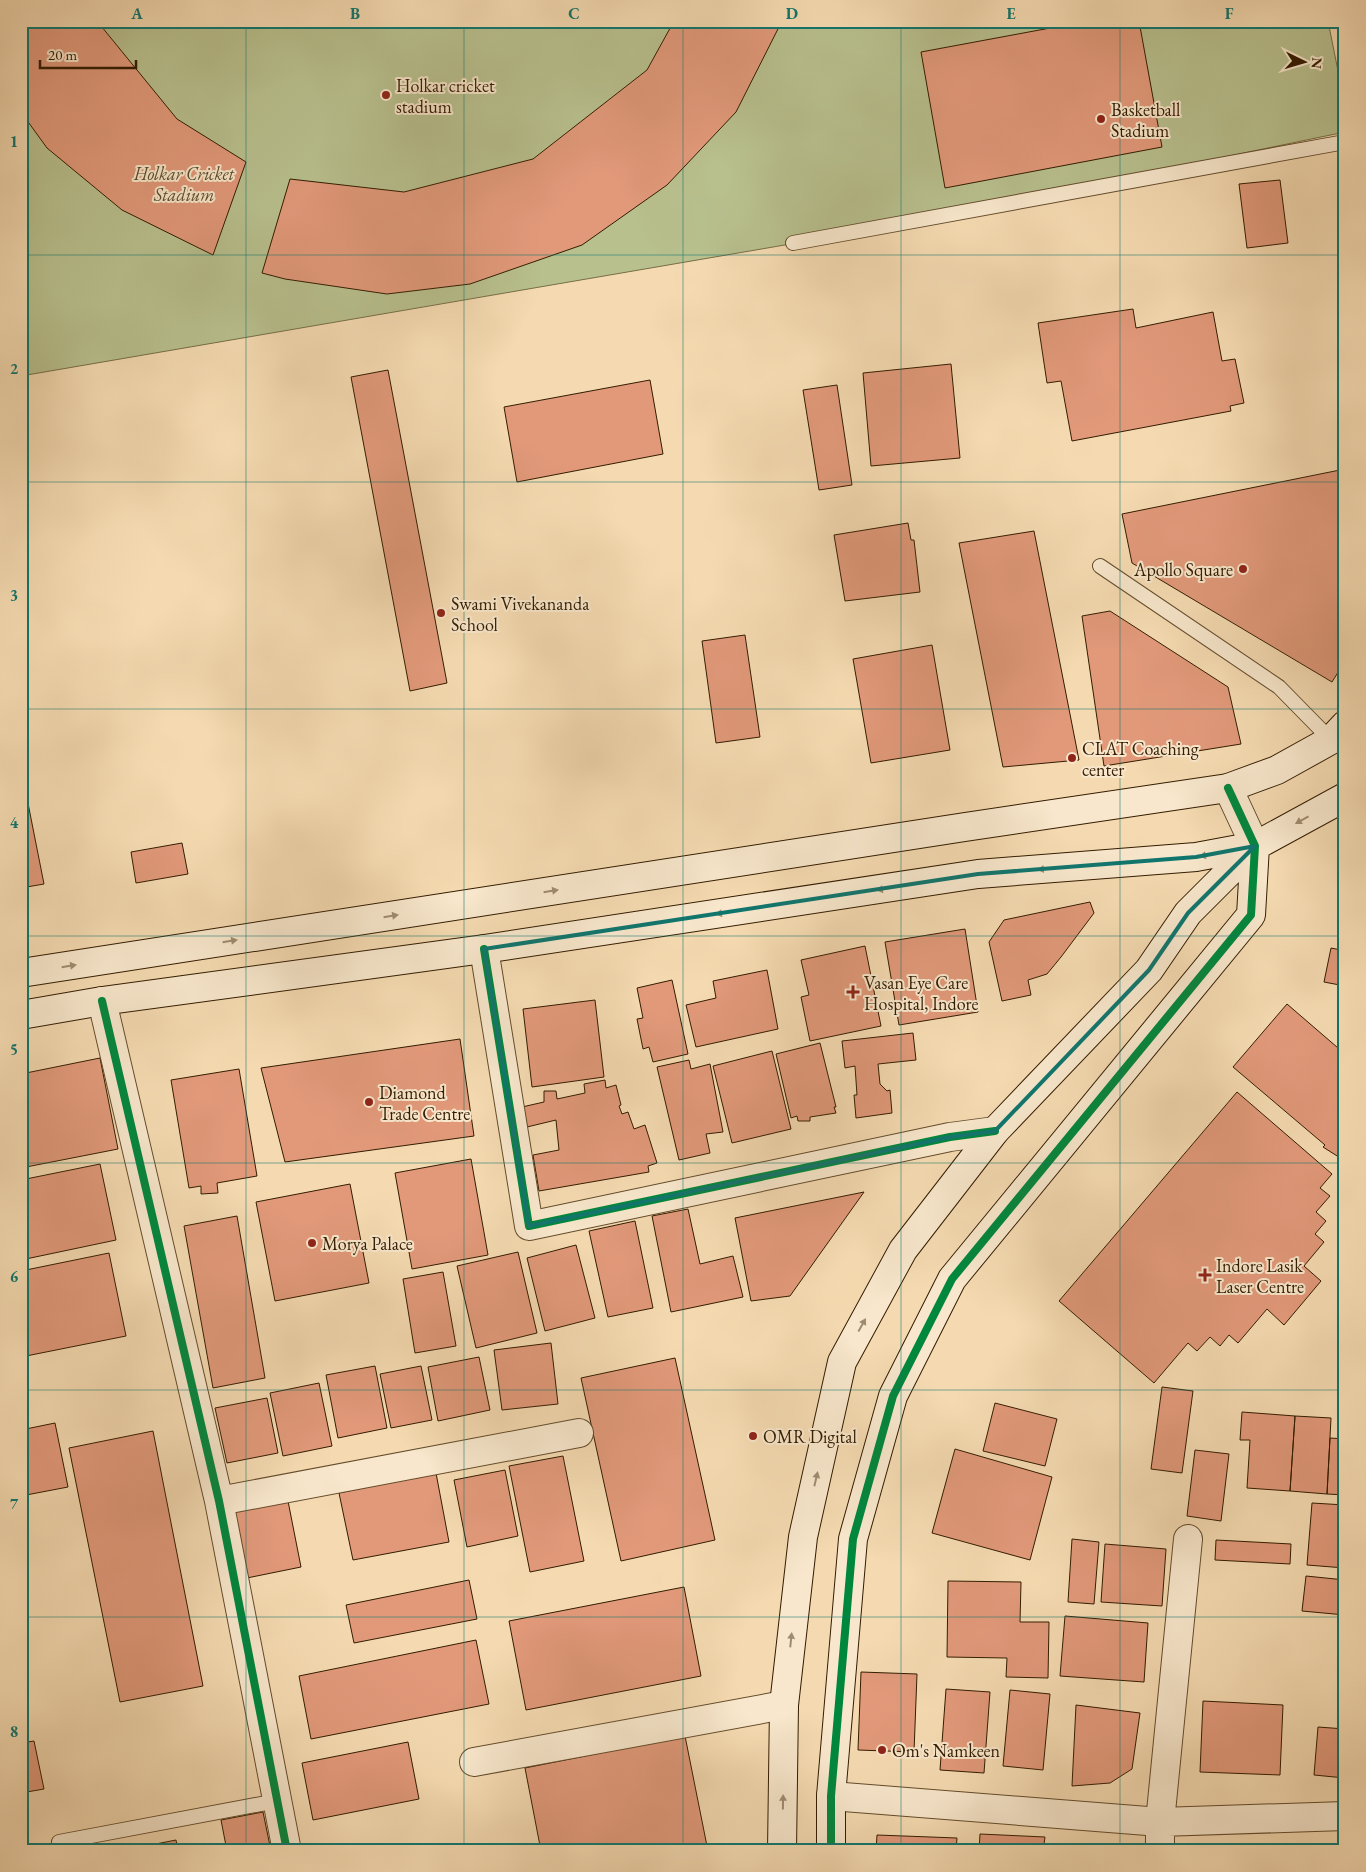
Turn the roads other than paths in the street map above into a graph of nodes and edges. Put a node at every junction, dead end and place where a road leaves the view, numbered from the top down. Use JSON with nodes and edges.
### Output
{"nodes":[{"id":1,"x":1345,"y":142,"type":"edge"},
{"id":2,"x":793,"y":243,"type":"dead end"},
{"id":3,"x":1100,"y":566,"type":"dead end"},
{"id":4,"x":1338,"y":732,"type":"edge"},
{"id":5,"x":1228,"y":788,"type":"junction"},
{"id":6,"x":1345,"y":797,"type":"edge"},
{"id":7,"x":1255,"y":846,"type":"junction"},
{"id":8,"x":484,"y":949,"type":"junction"},
{"id":9,"x":21,"y":973,"type":"edge"},
{"id":10,"x":102,"y":1001,"type":"junction"},
{"id":11,"x":21,"y":1015,"type":"edge"},
{"id":12,"x":995,"y":1132,"type":"junction"},
{"id":13,"x":579,"y":1433,"type":"dead end"},
{"id":14,"x":218,"y":1502,"type":"junction"},
{"id":15,"x":1188,"y":1539,"type":"dead end"},
{"id":16,"x":784,"y":1705,"type":"junction"},
{"id":17,"x":474,"y":1762,"type":"dead end"},
{"id":18,"x":831,"y":1796,"type":"junction"},
{"id":19,"x":277,"y":1801,"type":"junction"},
{"id":20,"x":1345,"y":1816,"type":"edge"},
{"id":21,"x":1160,"y":1822,"type":"junction"},
{"id":22,"x":59,"y":1842,"type":"dead end"},
{"id":23,"x":287,"y":1851,"type":"edge"},
{"id":24,"x":782,"y":1851,"type":"edge"},
{"id":25,"x":831,"y":1851,"type":"edge"},
{"id":26,"x":1160,"y":1851,"type":"edge"}],
"edges":[{"from":1,"to":2,"type":"lane"},
{"from":3,"to":4,"type":"lane"},
{"from":4,"to":5,"type":"street"},
{"from":5,"to":7,"type":"street"},
{"from":9,"to":5,"type":"street","one_way":true},
{"from":6,"to":7,"type":"street","one_way":true},
{"from":7,"to":8,"type":"street","one_way":true},
{"from":7,"to":12,"type":"street"},
{"from":7,"to":18,"type":"street"},
{"from":8,"to":10,"type":"street"},
{"from":8,"to":12,"type":"street"},
{"from":10,"to":11,"type":"street"},
{"from":10,"to":14,"type":"street"},
{"from":16,"to":12,"type":"street","one_way":true},
{"from":13,"to":14,"type":"street"},
{"from":14,"to":19,"type":"street"},
{"from":15,"to":21,"type":"street"},
{"from":16,"to":17,"type":"street"},
{"from":24,"to":16,"type":"street","one_way":true},
{"from":18,"to":21,"type":"street"},
{"from":18,"to":25,"type":"street"},
{"from":19,"to":22,"type":"lane"},
{"from":19,"to":23,"type":"street"},
{"from":20,"to":21,"type":"street"},
{"from":21,"to":26,"type":"street"}]}
